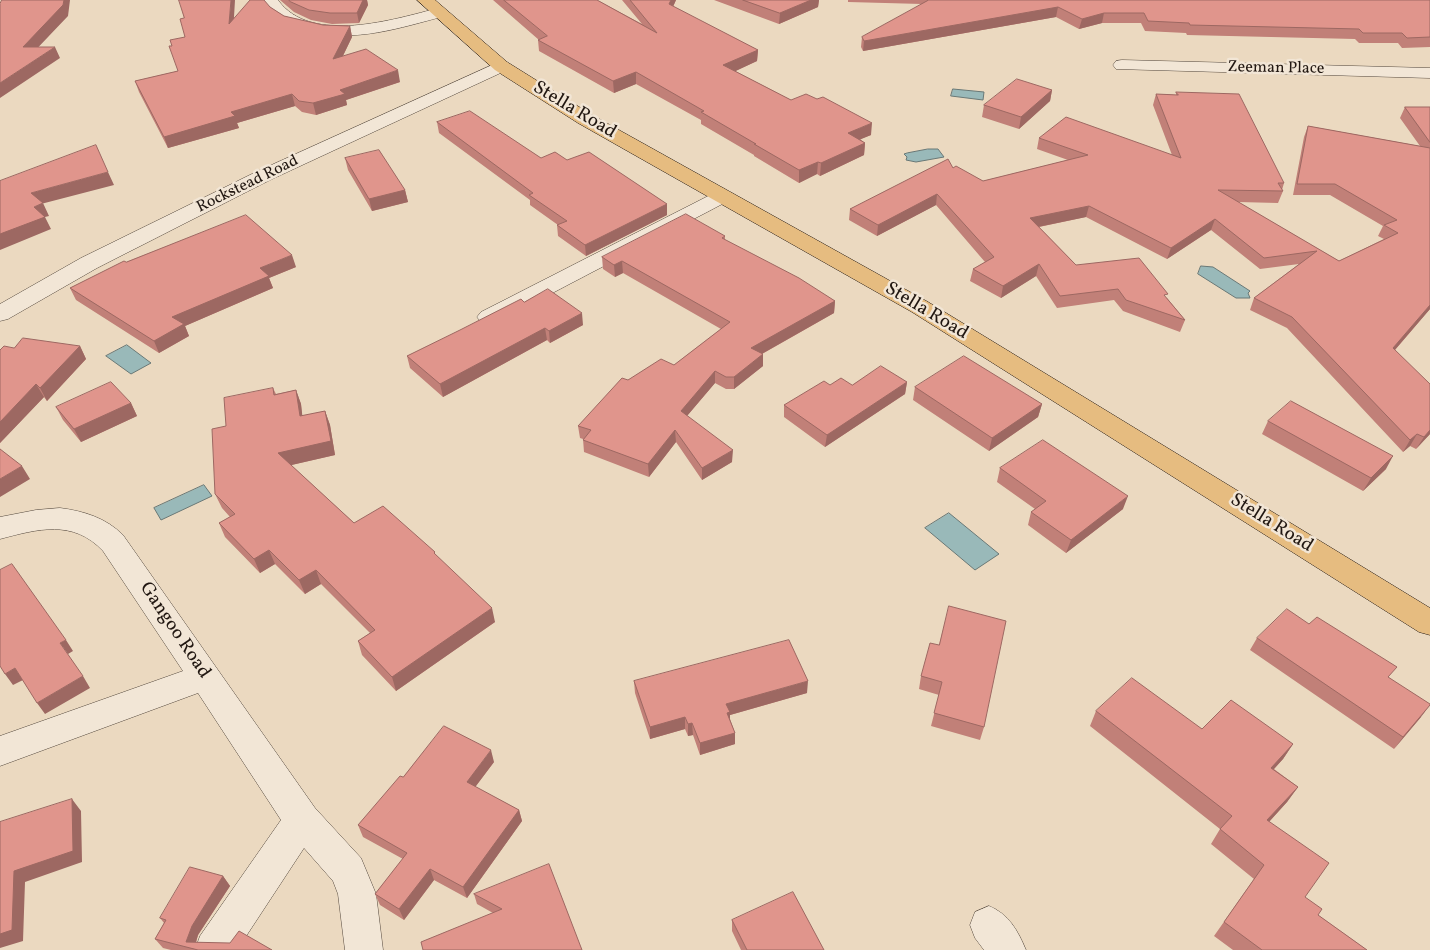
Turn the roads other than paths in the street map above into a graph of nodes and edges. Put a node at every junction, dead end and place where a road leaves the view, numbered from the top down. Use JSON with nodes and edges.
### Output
{"nodes":[{"id":1,"x":270,"y":0,"type":"edge"},
{"id":2,"x":432,"y":6,"type":"edge"},
{"id":3,"x":1122,"y":65,"type":"dead end"},
{"id":4,"x":501,"y":66,"type":"junction"},
{"id":5,"x":1430,"y":73,"type":"edge"},
{"id":6,"x":723,"y":196,"type":"junction"},
{"id":7,"x":0,"y":314,"type":"edge"},
{"id":8,"x":470,"y":326,"type":"edge"},
{"id":9,"x":0,"y":528,"type":"edge"},
{"id":10,"x":1430,"y":622,"type":"edge"},
{"id":11,"x":205,"y":677,"type":"junction"},
{"id":12,"x":0,"y":751,"type":"edge"},
{"id":13,"x":302,"y":820,"type":"junction"},
{"id":14,"x":214,"y":950,"type":"edge"},
{"id":15,"x":364,"y":950,"type":"edge"}],
"edges":[{"from":1,"to":2,"type":"street"},
{"from":2,"to":4,"type":"main road","name":"Stella Road"},
{"from":3,"to":5,"type":"street","name":"Zeeman Place"},
{"from":4,"to":6,"type":"main road","name":"Stella Road"},
{"from":4,"to":7,"type":"street","name":"Rockstead Road"},
{"from":6,"to":8,"type":"street"},
{"from":6,"to":10,"type":"main road","name":"Stella Road"},
{"from":9,"to":11,"type":"street","name":"Gangoo Road"},
{"from":11,"to":12,"type":"street"},
{"from":11,"to":13,"type":"street","name":"Gangoo Road"},
{"from":13,"to":14,"type":"street"},
{"from":13,"to":15,"type":"street","name":"Gangoo Road"}]}
